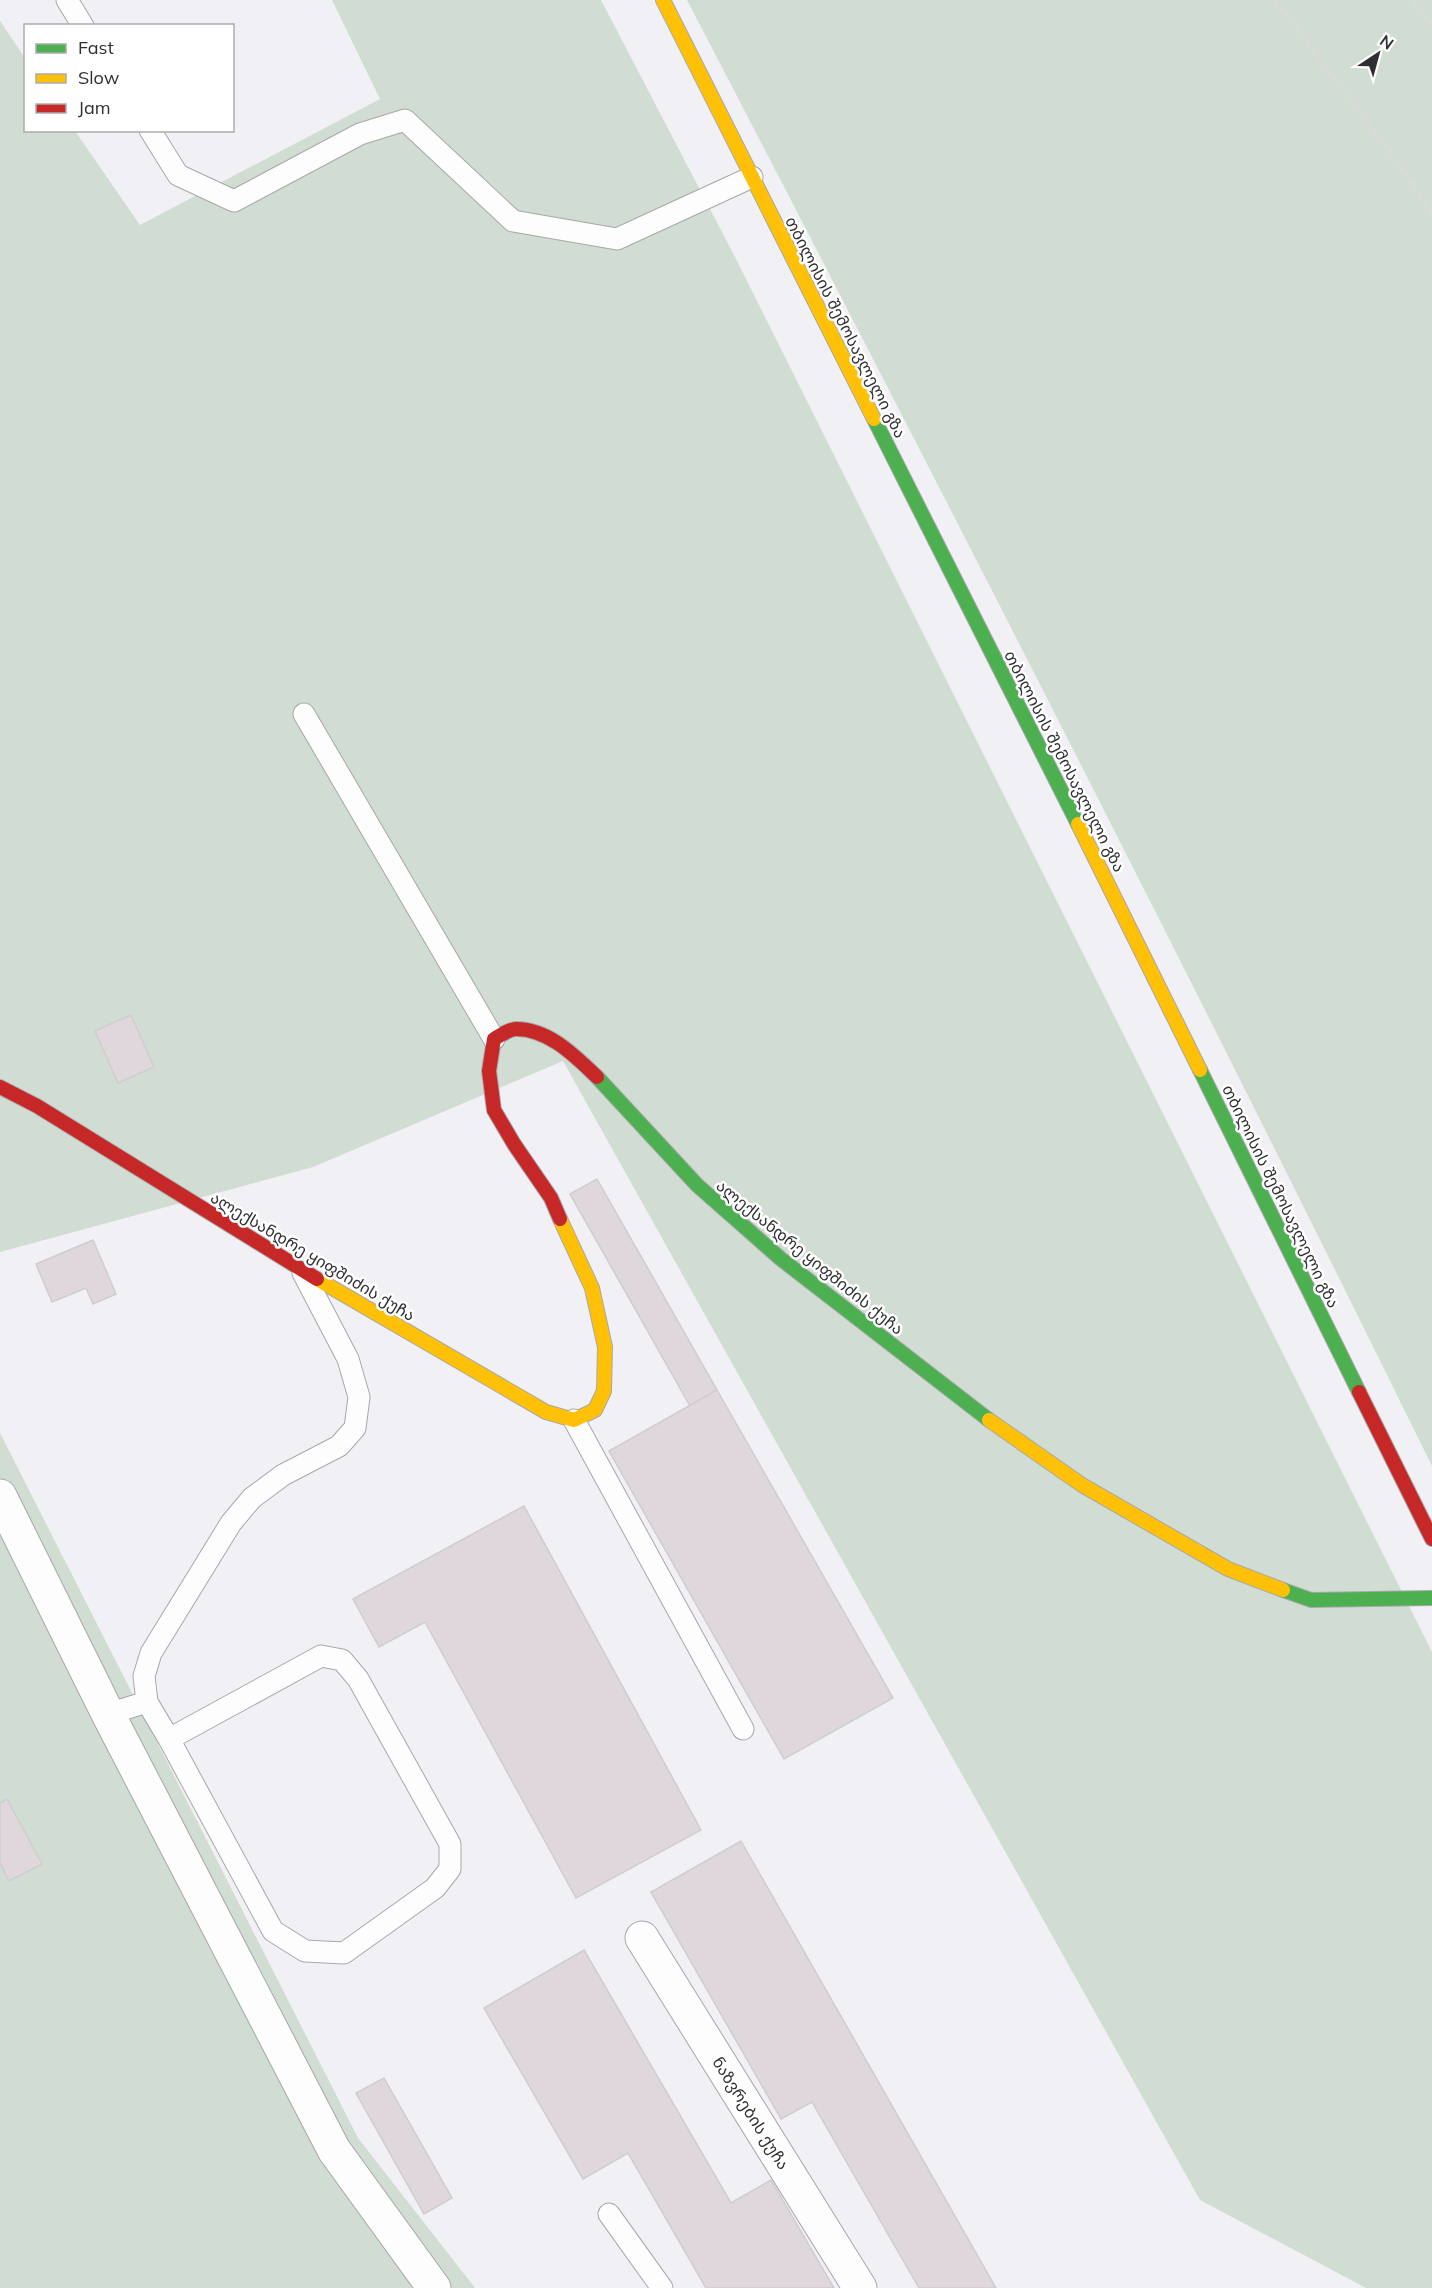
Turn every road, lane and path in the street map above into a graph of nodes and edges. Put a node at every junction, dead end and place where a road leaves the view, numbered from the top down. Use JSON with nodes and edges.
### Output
{"nodes":[{"id":1,"x":67,"y":0,"type":"edge"},
{"id":2,"x":663,"y":0,"type":"edge"},
{"id":3,"x":1275,"y":0,"type":"edge"},
{"id":4,"x":1414,"y":0,"type":"edge"},
{"id":5,"x":82,"y":24,"type":"edge"},
{"id":6,"x":1432,"y":27,"type":"edge"},
{"id":7,"x":151,"y":132,"type":"edge"},
{"id":8,"x":752,"y":177,"type":"junction"},
{"id":9,"x":1432,"y":215,"type":"edge"},
{"id":10,"x":304,"y":714,"type":"dead end"},
{"id":11,"x":494,"y":1039,"type":"junction"},
{"id":12,"x":0,"y":1087,"type":"edge"},
{"id":13,"x":301,"y":1269,"type":"junction"},
{"id":14,"x":574,"y":1419,"type":"junction"},
{"id":15,"x":0,"y":1496,"type":"edge"},
{"id":16,"x":1432,"y":1539,"type":"edge"},
{"id":17,"x":1432,"y":1598,"type":"edge"},
{"id":18,"x":147,"y":1702,"type":"junction"},
{"id":19,"x":108,"y":1714,"type":"junction"},
{"id":20,"x":743,"y":1729,"type":"dead end"},
{"id":21,"x":169,"y":1739,"type":"junction"},
{"id":22,"x":642,"y":1938,"type":"dead end"},
{"id":23,"x":609,"y":2214,"type":"dead end"},
{"id":24,"x":434,"y":2288,"type":"edge"},
{"id":25,"x":662,"y":2288,"type":"edge"},
{"id":26,"x":860,"y":2288,"type":"edge"}],
"edges":[{"from":1,"to":5,"type":"lane"},
{"from":2,"to":8,"type":"main road","name":"თბილისის შემოსავლელი გზა"},
{"from":3,"to":9,"type":"path"},
{"from":4,"to":6,"type":"path"},
{"from":7,"to":8,"type":"lane"},
{"from":8,"to":16,"type":"main road","name":"თბილისის შემოსავლელი გზა"},
{"from":10,"to":11,"type":"lane"},
{"from":11,"to":14,"type":"main road"},
{"from":11,"to":17,"type":"main road","name":"ალექსანდრე ყიფშიძის ქუჩა"},
{"from":12,"to":13,"type":"main road","name":"ალექსანდრე ყიფშიძის ქუჩა"},
{"from":13,"to":14,"type":"main road","name":"ალექსანდრე ყიფშიძის ქუჩა"},
{"from":13,"to":18,"type":"lane"},
{"from":14,"to":20,"type":"lane"},
{"from":15,"to":19,"type":"street"},
{"from":18,"to":19,"type":"lane"},
{"from":18,"to":21,"type":"lane"},
{"from":19,"to":24,"type":"street"},
{"from":21,"to":21,"type":"lane"},
{"from":22,"to":26,"type":"street","name":"ნაზვრების ქუჩა"},
{"from":23,"to":25,"type":"lane"}]}
